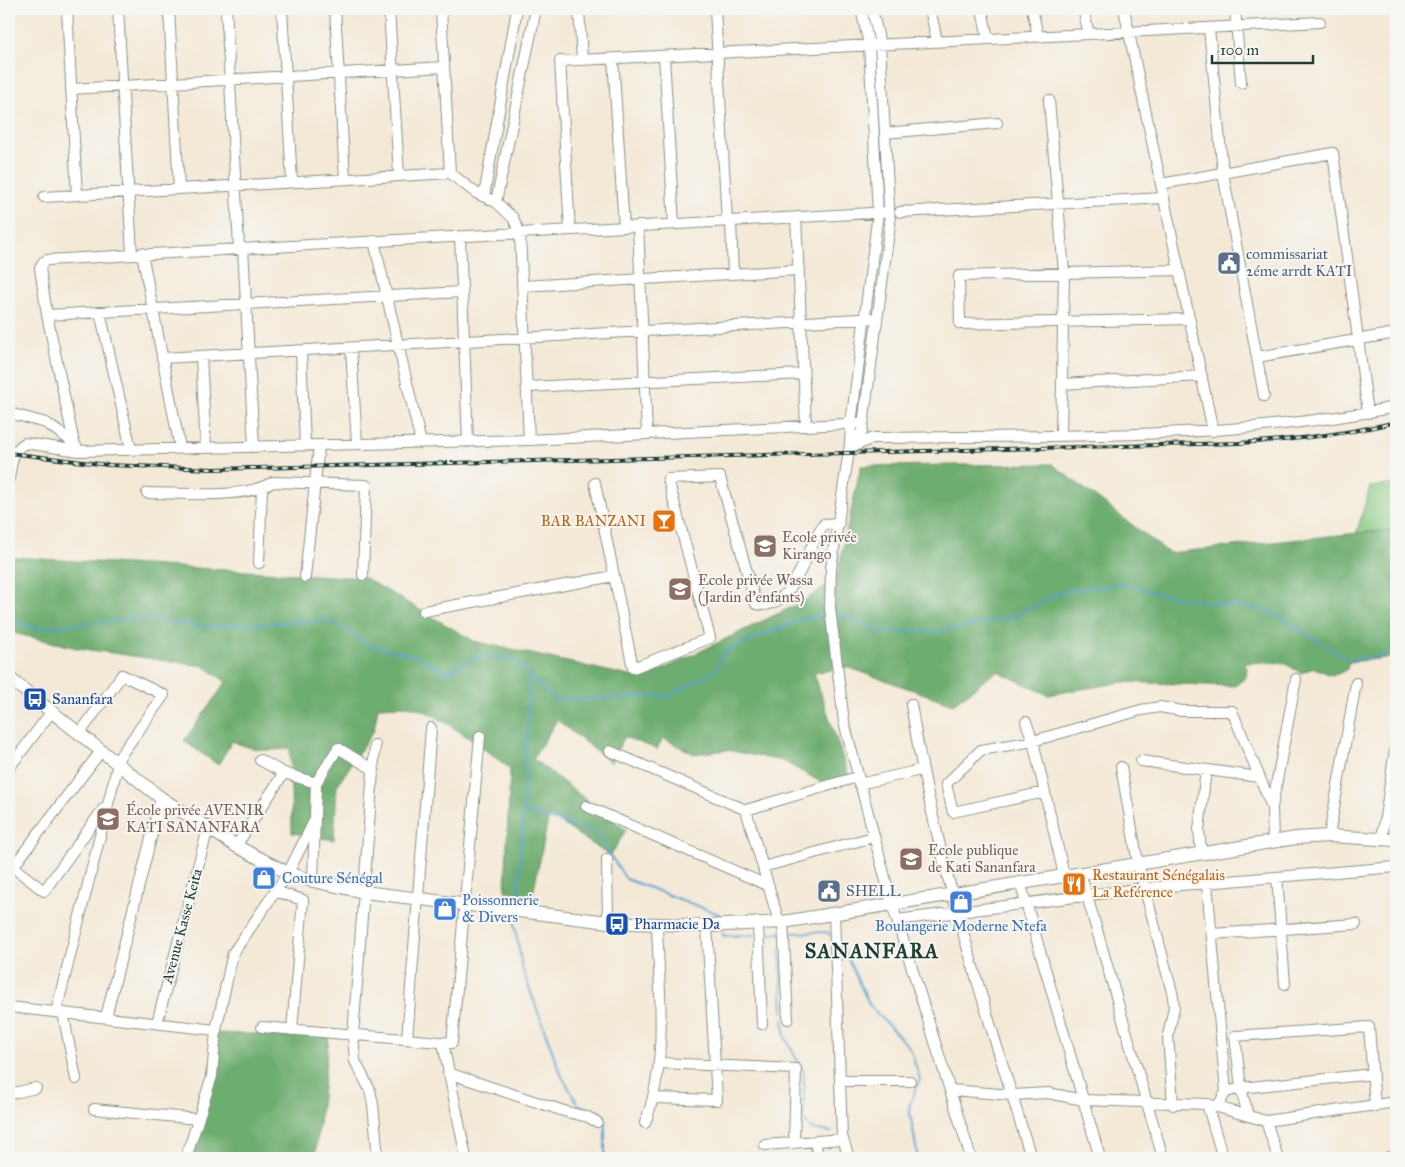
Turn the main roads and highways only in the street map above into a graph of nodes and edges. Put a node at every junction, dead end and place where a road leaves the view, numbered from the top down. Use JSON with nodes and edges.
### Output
{"nodes":[{"id":1,"x":10,"y":680,"type":"edge"},
{"id":2,"x":1396,"y":840,"type":"edge"}],
"edges":[{"from":1,"to":2,"type":"main road"}]}
